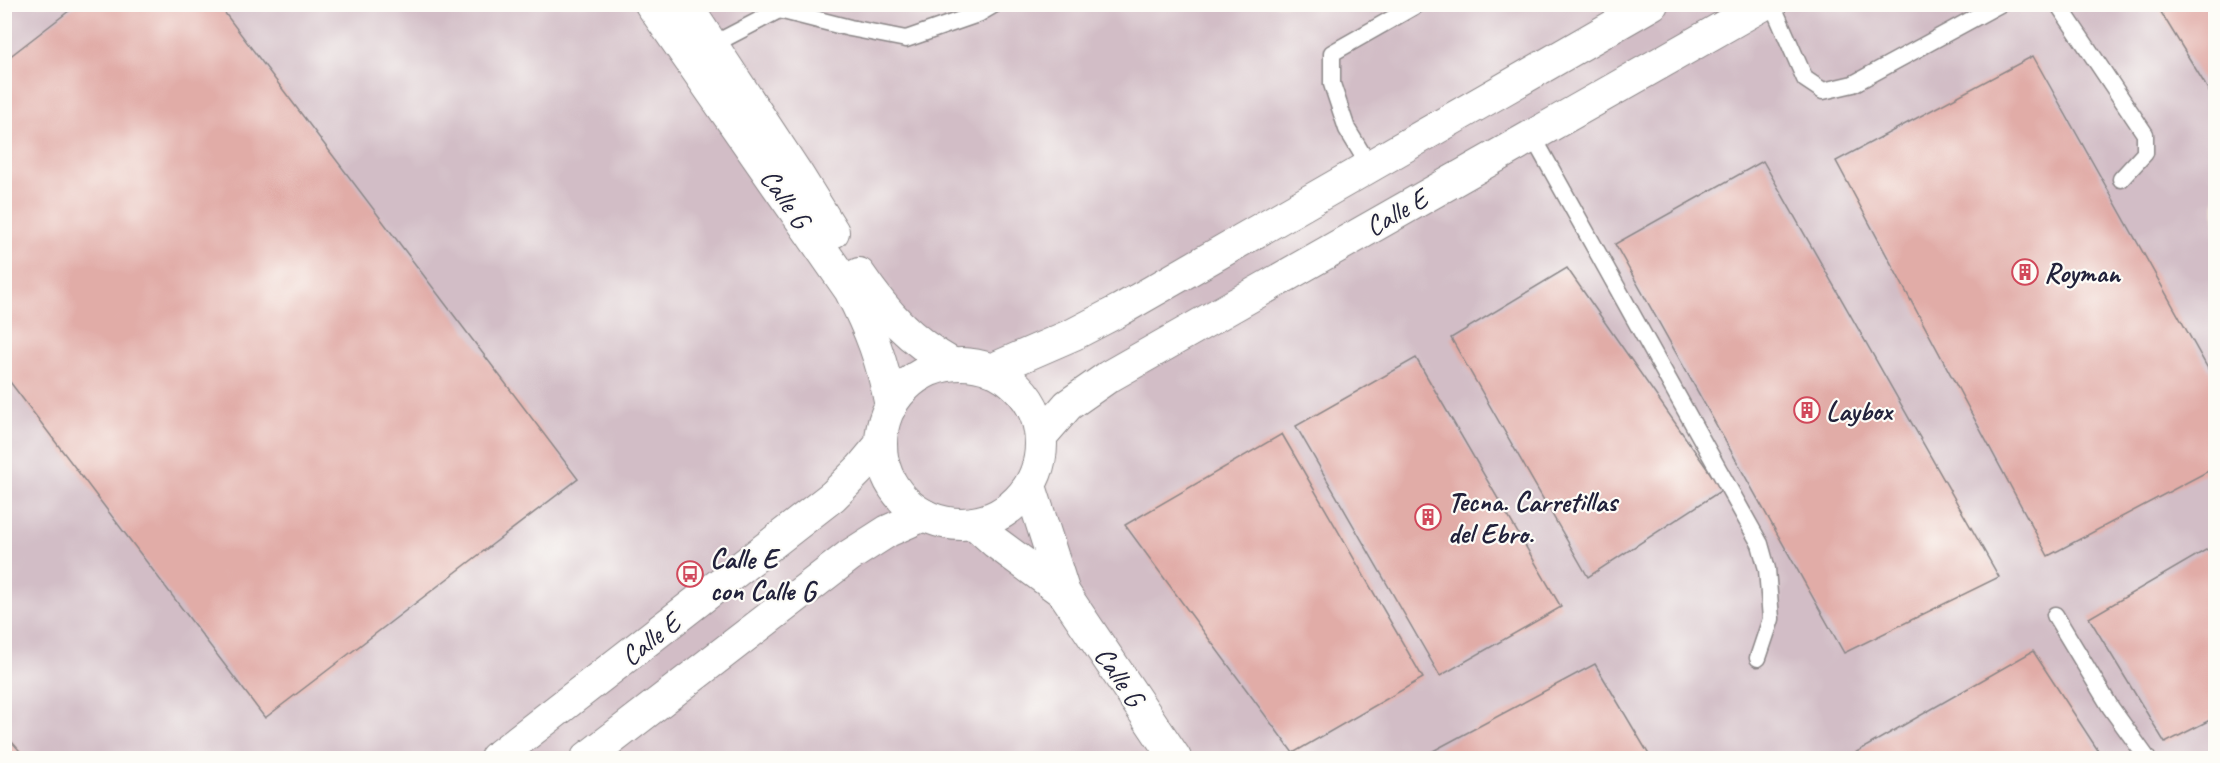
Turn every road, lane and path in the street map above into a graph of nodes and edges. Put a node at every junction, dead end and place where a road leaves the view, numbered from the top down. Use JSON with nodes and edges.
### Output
{"nodes":[{"id":1,"x":651,"y":4,"type":"edge"},
{"id":2,"x":685,"y":4,"type":"edge"},
{"id":3,"x":995,"y":4,"type":"edge"},
{"id":4,"x":1418,"y":4,"type":"edge"},
{"id":5,"x":1764,"y":4,"type":"edge"},
{"id":6,"x":1772,"y":4,"type":"edge"},
{"id":7,"x":2000,"y":4,"type":"edge"},
{"id":8,"x":2058,"y":4,"type":"edge"},
{"id":9,"x":1644,"y":6,"type":"edge"},
{"id":10,"x":779,"y":7,"type":"edge"},
{"id":11,"x":712,"y":45,"type":"junction"},
{"id":12,"x":1532,"y":135,"type":"junction"},
{"id":13,"x":1370,"y":167,"type":"junction"},
{"id":14,"x":2121,"y":179,"type":"dead end"},
{"id":15,"x":952,"y":364,"type":"junction"},
{"id":16,"x":992,"y":370,"type":"junction"},
{"id":17,"x":891,"y":406,"type":"junction"},
{"id":18,"x":1041,"y":436,"type":"junction"},
{"id":19,"x":881,"y":444,"type":"junction"},
{"id":20,"x":1030,"y":486,"type":"junction"},
{"id":21,"x":924,"y":515,"type":"junction"},
{"id":22,"x":974,"y":523,"type":"junction"},
{"id":23,"x":1064,"y":593,"type":"junction"},
{"id":24,"x":2055,"y":615,"type":"dead end"},
{"id":25,"x":1758,"y":658,"type":"dead end"},
{"id":26,"x":495,"y":759,"type":"edge"},
{"id":27,"x":587,"y":759,"type":"edge"},
{"id":28,"x":1175,"y":759,"type":"edge"},
{"id":29,"x":2147,"y":759,"type":"edge"}],
"edges":[{"from":1,"to":17,"type":"street","name":"Calle G"},
{"from":2,"to":11,"type":"street","name":"Calle G"},
{"from":3,"to":10,"type":"lane"},
{"from":4,"to":13,"type":"lane"},
{"from":5,"to":12,"type":"street","name":"Calle E"},
{"from":6,"to":7,"type":"lane"},
{"from":8,"to":14,"type":"lane"},
{"from":9,"to":13,"type":"street","name":"Calle E"},
{"from":10,"to":11,"type":"lane"},
{"from":11,"to":15,"type":"street","name":"Calle G"},
{"from":12,"to":18,"type":"street","name":"Calle E"},
{"from":12,"to":25,"type":"lane"},
{"from":13,"to":16,"type":"street","name":"Calle E"},
{"from":15,"to":16,"type":"street"},
{"from":15,"to":17,"type":"street"},
{"from":16,"to":18,"type":"street"},
{"from":17,"to":19,"type":"street"},
{"from":18,"to":20,"type":"street"},
{"from":19,"to":21,"type":"street"},
{"from":19,"to":26,"type":"street","name":"Calle E"},
{"from":20,"to":22,"type":"street"},
{"from":20,"to":23,"type":"street","name":"Calle G"},
{"from":21,"to":22,"type":"street"},
{"from":21,"to":27,"type":"street","name":"Calle E"},
{"from":22,"to":23,"type":"street","name":"Calle G"},
{"from":23,"to":28,"type":"street","name":"Calle G"},
{"from":24,"to":29,"type":"lane"}]}
